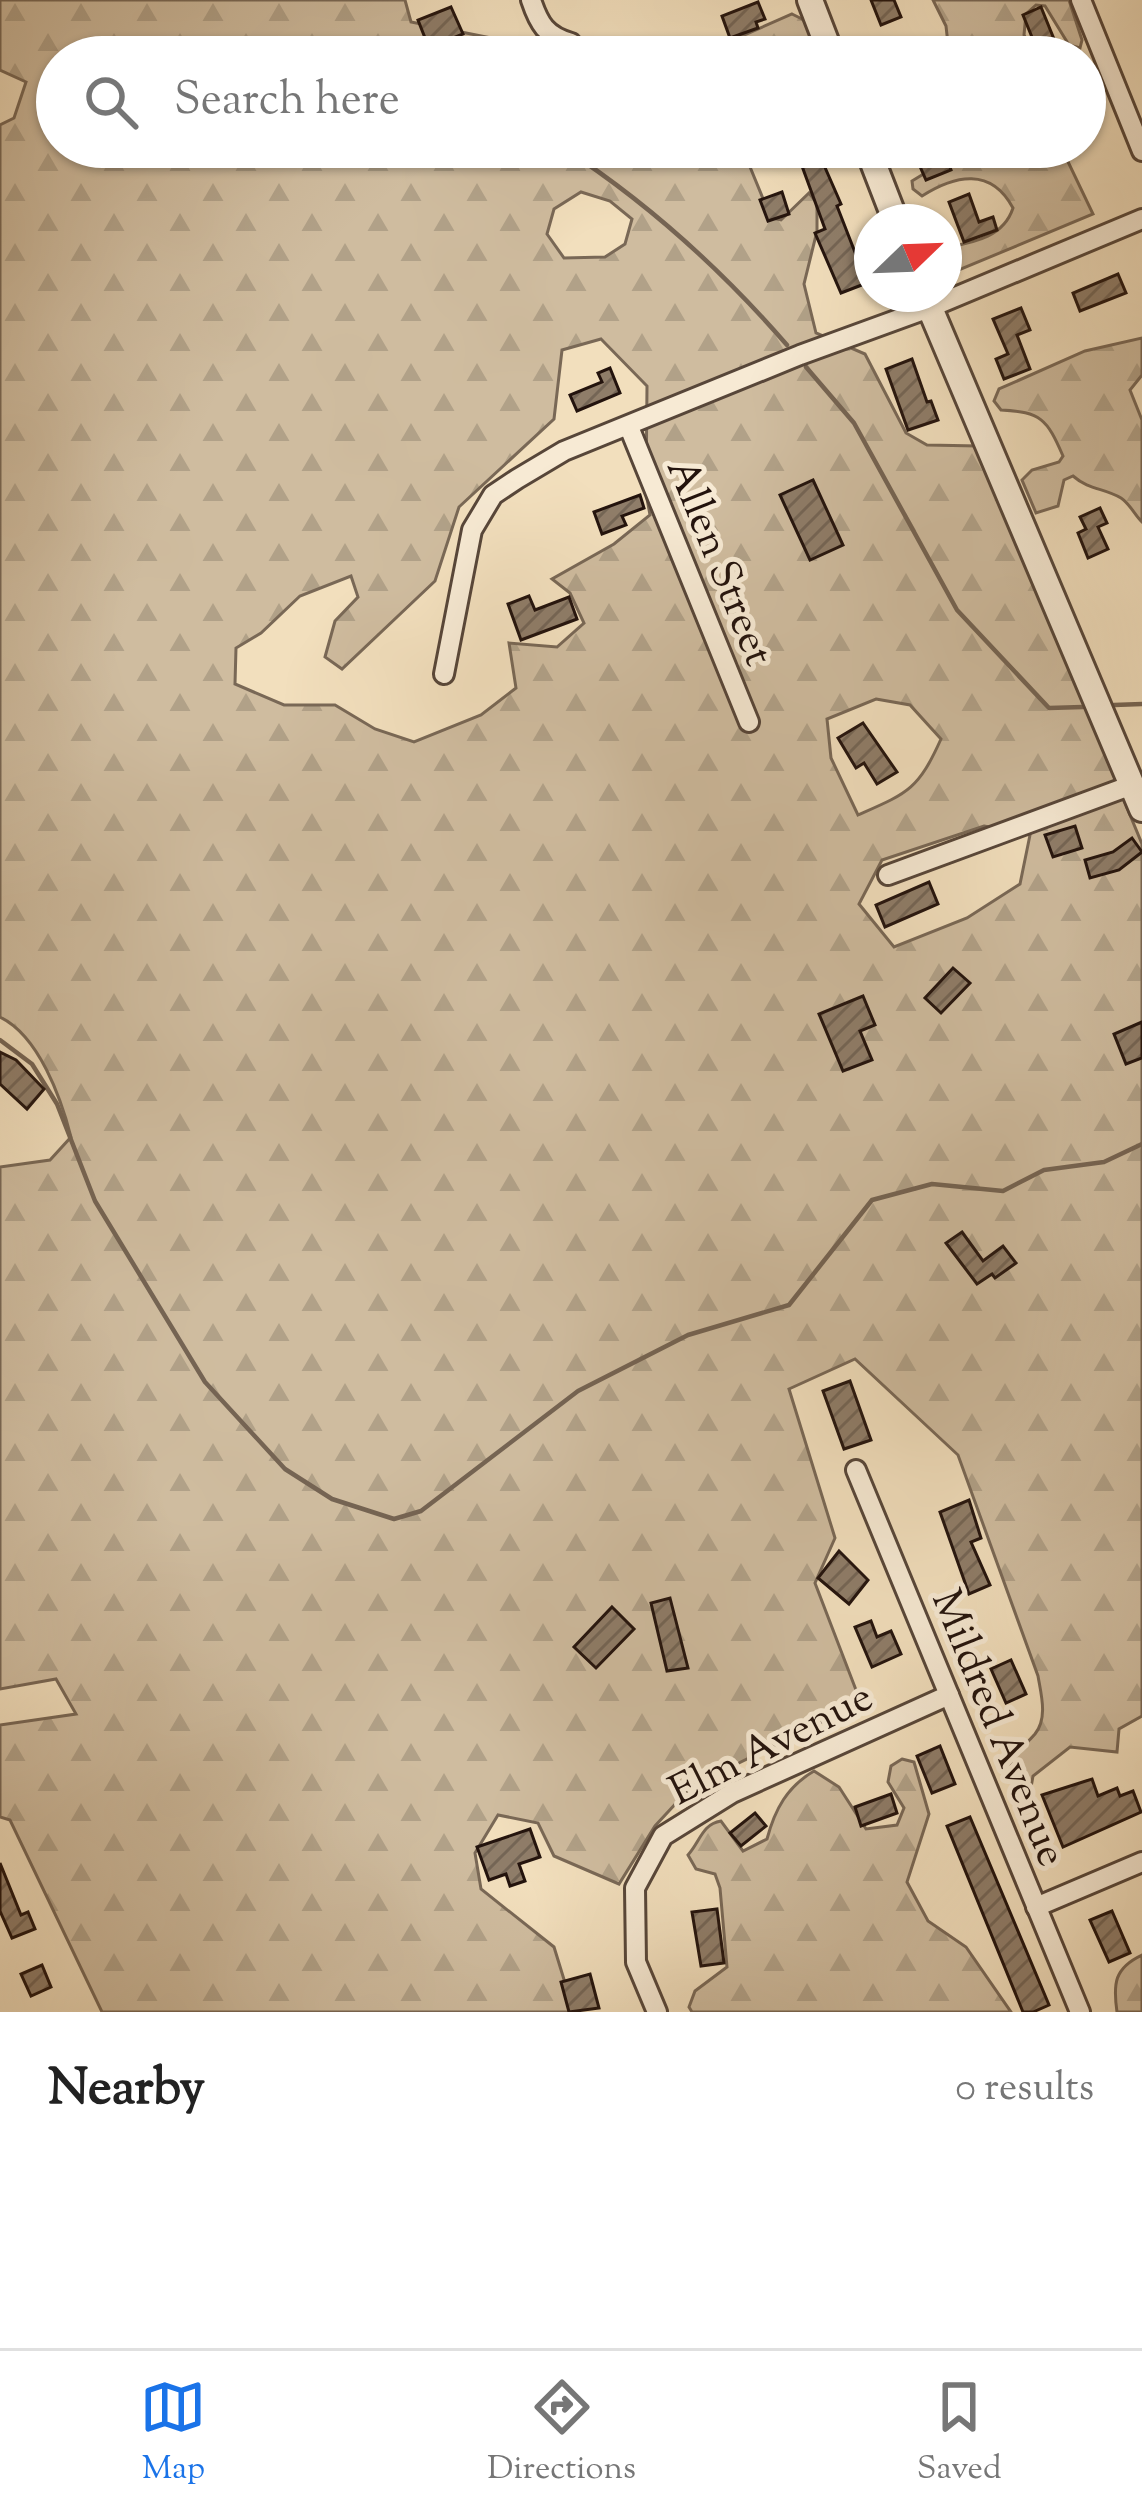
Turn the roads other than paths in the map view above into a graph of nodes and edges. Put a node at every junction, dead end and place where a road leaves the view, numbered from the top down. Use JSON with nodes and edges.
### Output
{"nodes":[{"id":1,"x":531,"y":0,"type":"edge"},
{"id":2,"x":810,"y":0,"type":"edge"},
{"id":3,"x":1081,"y":0,"type":"edge"},
{"id":4,"x":550,"y":36,"type":"edge"},
{"id":5,"x":824,"y":36,"type":"edge"},
{"id":6,"x":1096,"y":36,"type":"edge"},
{"id":7,"x":1106,"y":62,"type":"edge"},
{"id":8,"x":1142,"y":151,"type":"edge"},
{"id":9,"x":875,"y":168,"type":"edge"},
{"id":10,"x":889,"y":204,"type":"edge"},
{"id":11,"x":1142,"y":219,"type":"edge"},
{"id":12,"x":962,"y":288,"type":"edge"},
{"id":13,"x":901,"y":312,"type":"edge"},
{"id":14,"x":932,"y":312,"type":"edge"},
{"id":15,"x":629,"y":427,"type":"junction"},
{"id":16,"x":444,"y":674,"type":"dead end"},
{"id":17,"x":749,"y":722,"type":"dead end"},
{"id":18,"x":1132,"y":784,"type":"junction"},
{"id":19,"x":1142,"y":809,"type":"edge"},
{"id":20,"x":888,"y":875,"type":"dead end"},
{"id":21,"x":856,"y":1470,"type":"dead end"},
{"id":22,"x":949,"y":1695,"type":"junction"},
{"id":23,"x":1142,"y":1862,"type":"edge"},
{"id":24,"x":1036,"y":1907,"type":"junction"},
{"id":25,"x":658,"y":2012,"type":"edge"},
{"id":26,"x":1080,"y":2012,"type":"edge"}],
"edges":[{"from":1,"to":4,"type":"street"},
{"from":2,"to":5,"type":"street"},
{"from":3,"to":6,"type":"street"},
{"from":7,"to":8,"type":"street"},
{"from":9,"to":10,"type":"street"},
{"from":11,"to":12,"type":"street"},
{"from":13,"to":15,"type":"street"},
{"from":14,"to":18,"type":"street"},
{"from":15,"to":16,"type":"street"},
{"from":15,"to":17,"type":"street","name":"Allen Street"},
{"from":18,"to":19,"type":"street"},
{"from":18,"to":20,"type":"street"},
{"from":21,"to":22,"type":"street","name":"Mildred Avenue"},
{"from":22,"to":24,"type":"street","name":"Mildred Avenue"},
{"from":22,"to":25,"type":"street","name":"Elm Avenue"},
{"from":23,"to":24,"type":"street"},
{"from":24,"to":26,"type":"street","name":"Mildred Avenue"}]}
